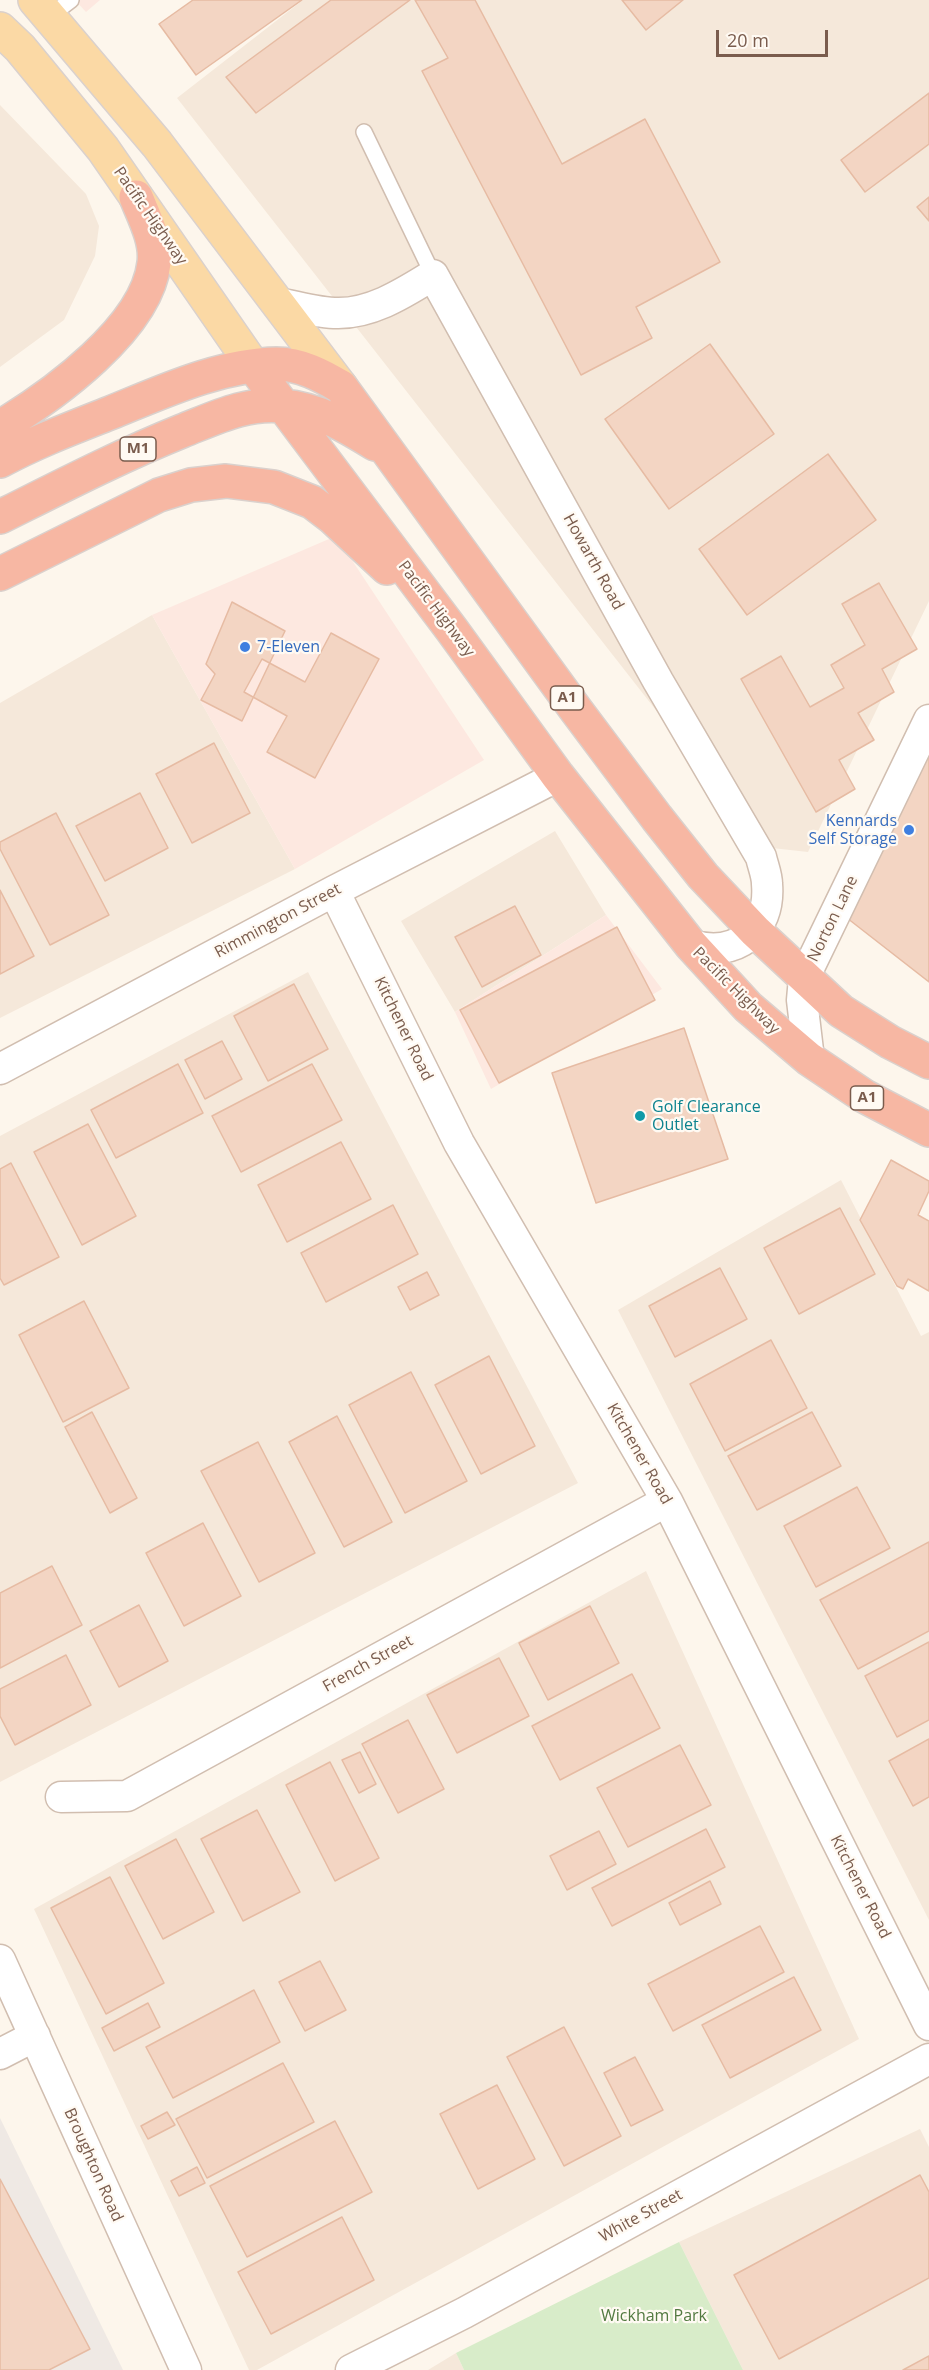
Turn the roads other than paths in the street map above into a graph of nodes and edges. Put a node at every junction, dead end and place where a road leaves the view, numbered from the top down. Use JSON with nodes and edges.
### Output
{"nodes":[{"id":1,"x":52,"y":6,"type":"edge"},
{"id":2,"x":0,"y":29,"type":"edge"},
{"id":3,"x":364,"y":132,"type":"dead end"},
{"id":4,"x":136,"y":197,"type":"junction"},
{"id":5,"x":433,"y":275,"type":"junction"},
{"id":6,"x":279,"y":303,"type":"junction"},
{"id":7,"x":254,"y":366,"type":"junction"},
{"id":8,"x":341,"y":387,"type":"junction"},
{"id":9,"x":283,"y":406,"type":"junction"},
{"id":10,"x":0,"y":427,"type":"edge"},
{"id":11,"x":391,"y":455,"type":"junction"},
{"id":12,"x":0,"y":460,"type":"edge"},
{"id":13,"x":0,"y":517,"type":"edge"},
{"id":14,"x":0,"y":574,"type":"edge"},
{"id":15,"x":452,"y":630,"type":"junction"},
{"id":16,"x":929,"y":720,"type":"edge"},
{"id":17,"x":558,"y":776,"type":"junction"},
{"id":18,"x":334,"y":891,"type":"junction"},
{"id":19,"x":755,"y":931,"type":"junction"},
{"id":20,"x":691,"y":945,"type":"junction"},
{"id":21,"x":804,"y":978,"type":"junction"},
{"id":22,"x":809,"y":1059,"type":"junction"},
{"id":23,"x":929,"y":1062,"type":"edge"},
{"id":24,"x":0,"y":1069,"type":"edge"},
{"id":25,"x":929,"y":1130,"type":"edge"},
{"id":26,"x":667,"y":1501,"type":"junction"},
{"id":27,"x":61,"y":1797,"type":"dead end"},
{"id":28,"x":0,"y":1960,"type":"edge"},
{"id":29,"x":929,"y":2025,"type":"edge"},
{"id":30,"x":35,"y":2036,"type":"junction"},
{"id":31,"x":0,"y":2054,"type":"edge"},
{"id":32,"x":929,"y":2059,"type":"edge"},
{"id":33,"x":186,"y":2370,"type":"edge"},
{"id":34,"x":351,"y":2370,"type":"edge"}],
"edges":[{"from":1,"to":6,"type":"main road"},
{"from":2,"to":4,"type":"main road","name":"Pacific Highway"},
{"from":3,"to":5,"type":"lane","name":"Howarth Road"},
{"from":4,"to":7,"type":"main road","name":"Pacific Highway"},
{"from":4,"to":10,"type":"highway"},
{"from":5,"to":6,"type":"street"},
{"from":5,"to":19,"type":"street","name":"Howarth Road"},
{"from":6,"to":8,"type":"main road"},
{"from":7,"to":8,"type":"highway"},
{"from":7,"to":9,"type":"highway","name":"Pacific Highway"},
{"from":7,"to":12,"type":"highway"},
{"from":8,"to":11,"type":"highway"},
{"from":9,"to":11,"type":"highway","number":"A1"},
{"from":9,"to":13,"type":"highway","number":"M1"},
{"from":9,"to":15,"type":"highway","name":"Pacific Highway"},
{"from":11,"to":19,"type":"highway","number":"A1"},
{"from":14,"to":15,"type":"highway"},
{"from":15,"to":17,"type":"highway","name":"Pacific Highway","number":"A1"},
{"from":16,"to":21,"type":"street","name":"Norton Lane"},
{"from":17,"to":18,"type":"street","name":"Rimmington Street"},
{"from":17,"to":20,"type":"highway","name":"Pacific Highway","number":"A1"},
{"from":18,"to":24,"type":"street","name":"Rimmington Street"},
{"from":18,"to":26,"type":"street","name":"Kitchener Road"},
{"from":19,"to":20,"type":"street"},
{"from":19,"to":21,"type":"highway","number":"A1"},
{"from":20,"to":22,"type":"highway","name":"Pacific Highway","number":"A1"},
{"from":21,"to":22,"type":"street","name":"Norton Lane"},
{"from":21,"to":23,"type":"highway","number":"A1"},
{"from":22,"to":25,"type":"highway","name":"Pacific Highway","number":"A1"},
{"from":26,"to":27,"type":"street","name":"French Street"},
{"from":26,"to":29,"type":"street","name":"Kitchener Road"},
{"from":28,"to":30,"type":"street","name":"Broughton Road"},
{"from":30,"to":31,"type":"street"},
{"from":30,"to":33,"type":"street","name":"Broughton Road"},
{"from":32,"to":34,"type":"street","name":"White Street"}]}
